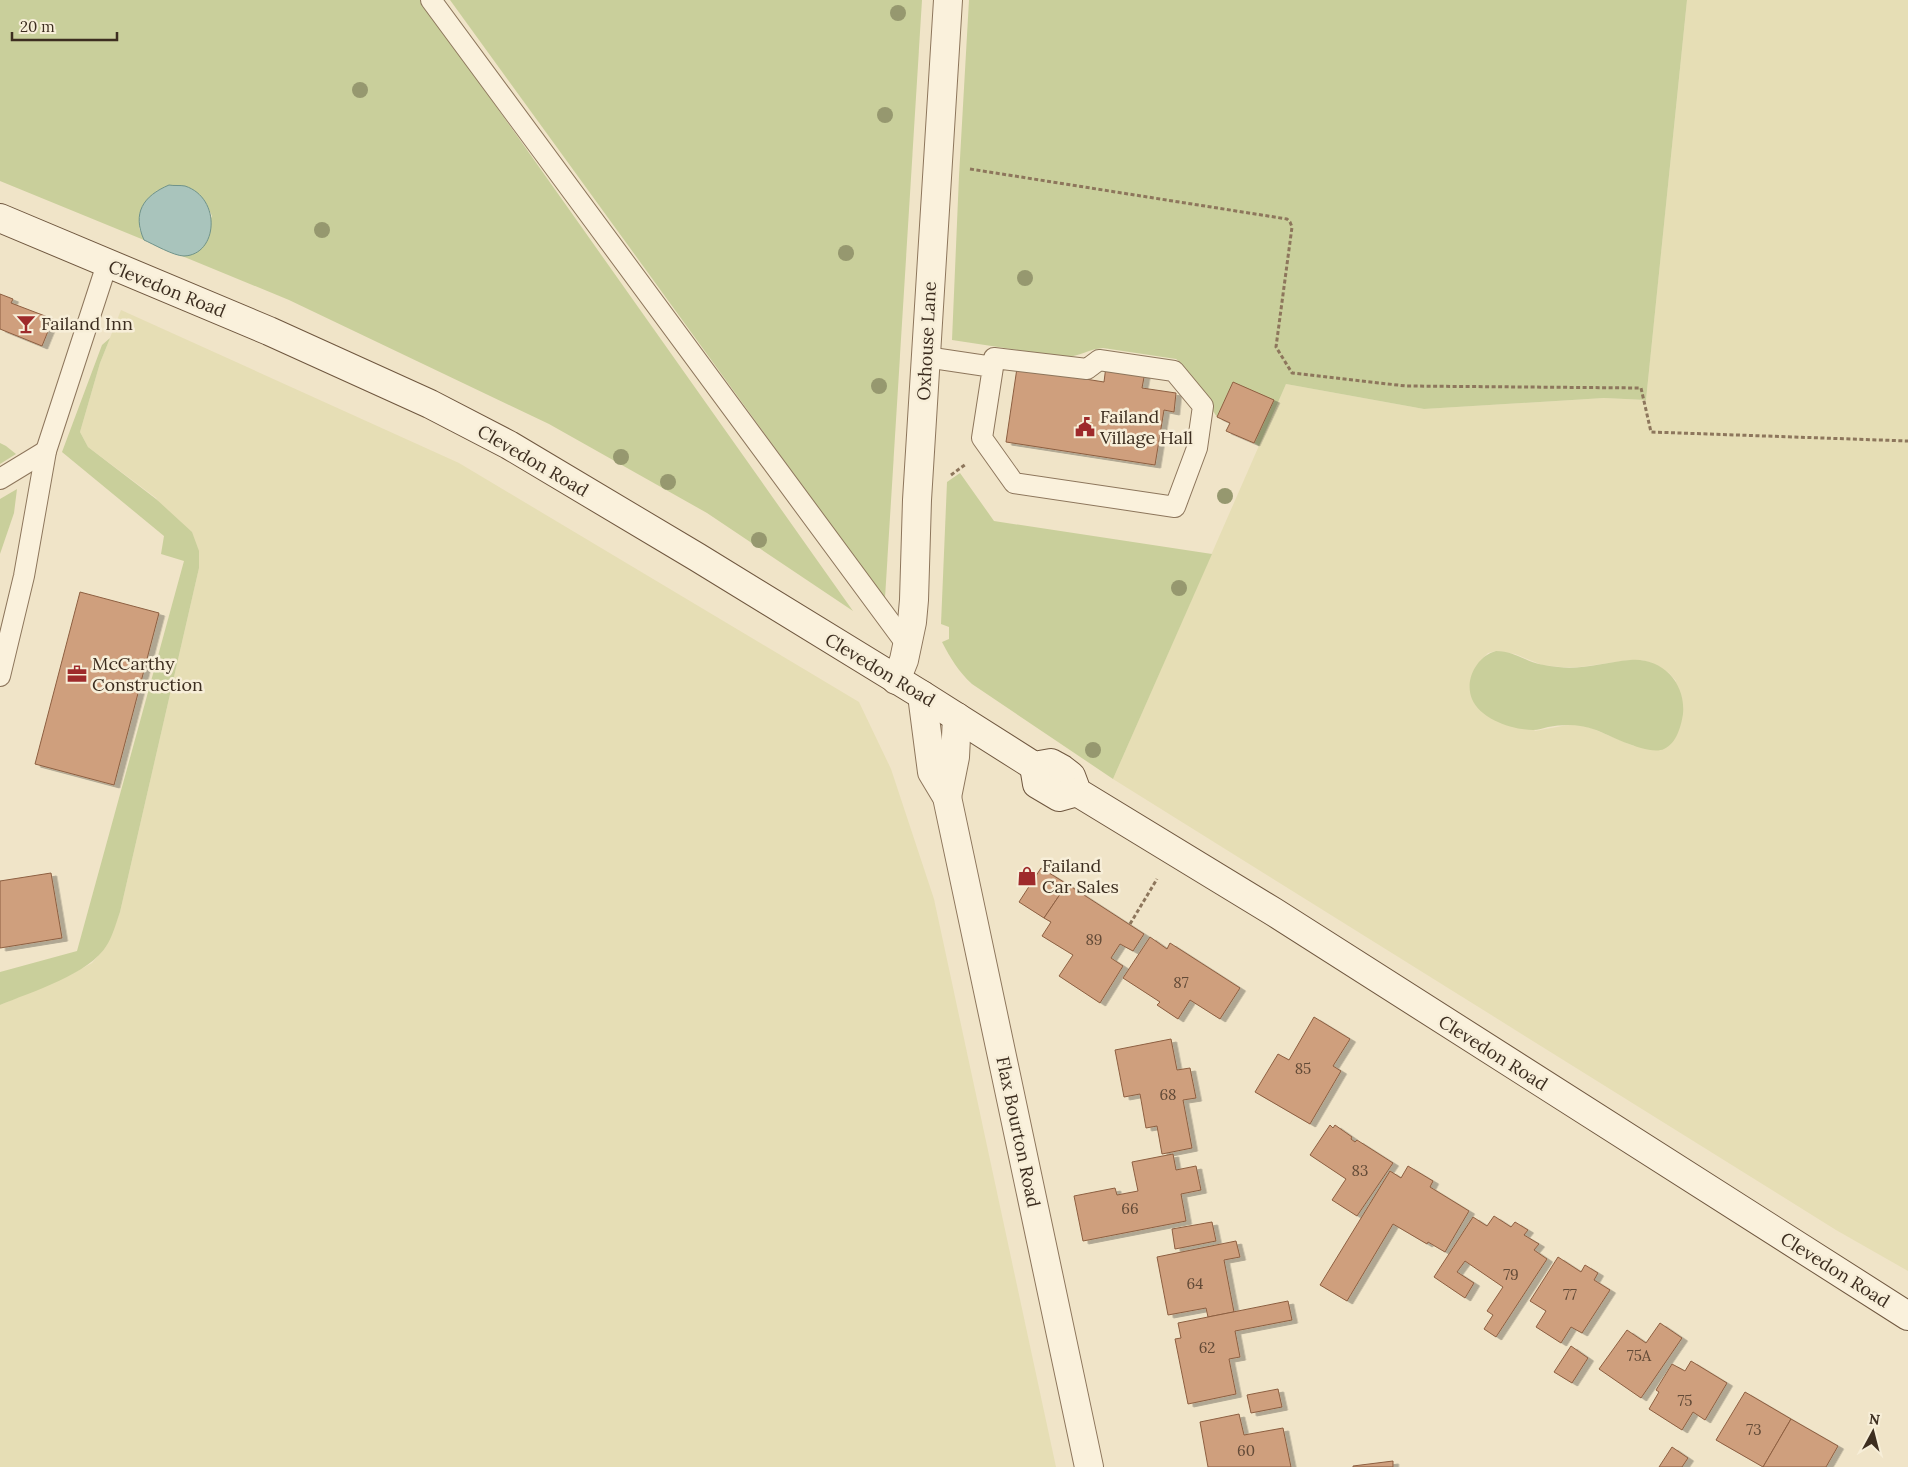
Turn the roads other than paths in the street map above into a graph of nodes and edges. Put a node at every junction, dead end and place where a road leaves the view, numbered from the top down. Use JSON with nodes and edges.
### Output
{"nodes":[{"id":1,"x":431,"y":0,"type":"edge"},
{"id":2,"x":948,"y":0,"type":"edge"},
{"id":3,"x":0,"y":218,"type":"edge"},
{"id":4,"x":107,"y":264,"type":"junction"},
{"id":5,"x":926,"y":357,"type":"junction"},
{"id":6,"x":993,"y":367,"type":"junction"},
{"id":7,"x":46,"y":451,"type":"junction"},
{"id":8,"x":0,"y":479,"type":"edge"},
{"id":9,"x":907,"y":645,"type":"junction"},
{"id":10,"x":0,"y":676,"type":"edge"},
{"id":11,"x":896,"y":680,"type":"junction"},
{"id":12,"x":922,"y":695,"type":"junction"},
{"id":13,"x":957,"y":717,"type":"junction"},
{"id":14,"x":947,"y":797,"type":"junction"},
{"id":15,"x":1908,"y":1316,"type":"edge"},
{"id":16,"x":1089,"y":1467,"type":"edge"}],
"edges":[{"from":1,"to":9,"type":"lane"},
{"from":2,"to":5,"type":"main road","name":"Oxhouse Lane"},
{"from":3,"to":4,"type":"main road","name":"Clevedon Road"},
{"from":4,"to":7,"type":"lane"},
{"from":4,"to":11,"type":"main road","name":"Clevedon Road"},
{"from":5,"to":6,"type":"lane"},
{"from":5,"to":9,"type":"main road","name":"Oxhouse Lane"},
{"from":6,"to":6,"type":"lane"},
{"from":7,"to":8,"type":"lane"},
{"from":7,"to":10,"type":"lane"},
{"from":9,"to":11,"type":"main road","name":"Oxhouse Lane"},
{"from":11,"to":12,"type":"main road","name":"Clevedon Road"},
{"from":12,"to":13,"type":"main road","name":"Clevedon Road"},
{"from":12,"to":14,"type":"main road","name":"Flax Bourton Road"},
{"from":13,"to":14,"type":"main road","name":"Flax Bourton Road"},
{"from":13,"to":15,"type":"main road","name":"Clevedon Road"},
{"from":14,"to":16,"type":"main road","name":"Flax Bourton Road"}]}
